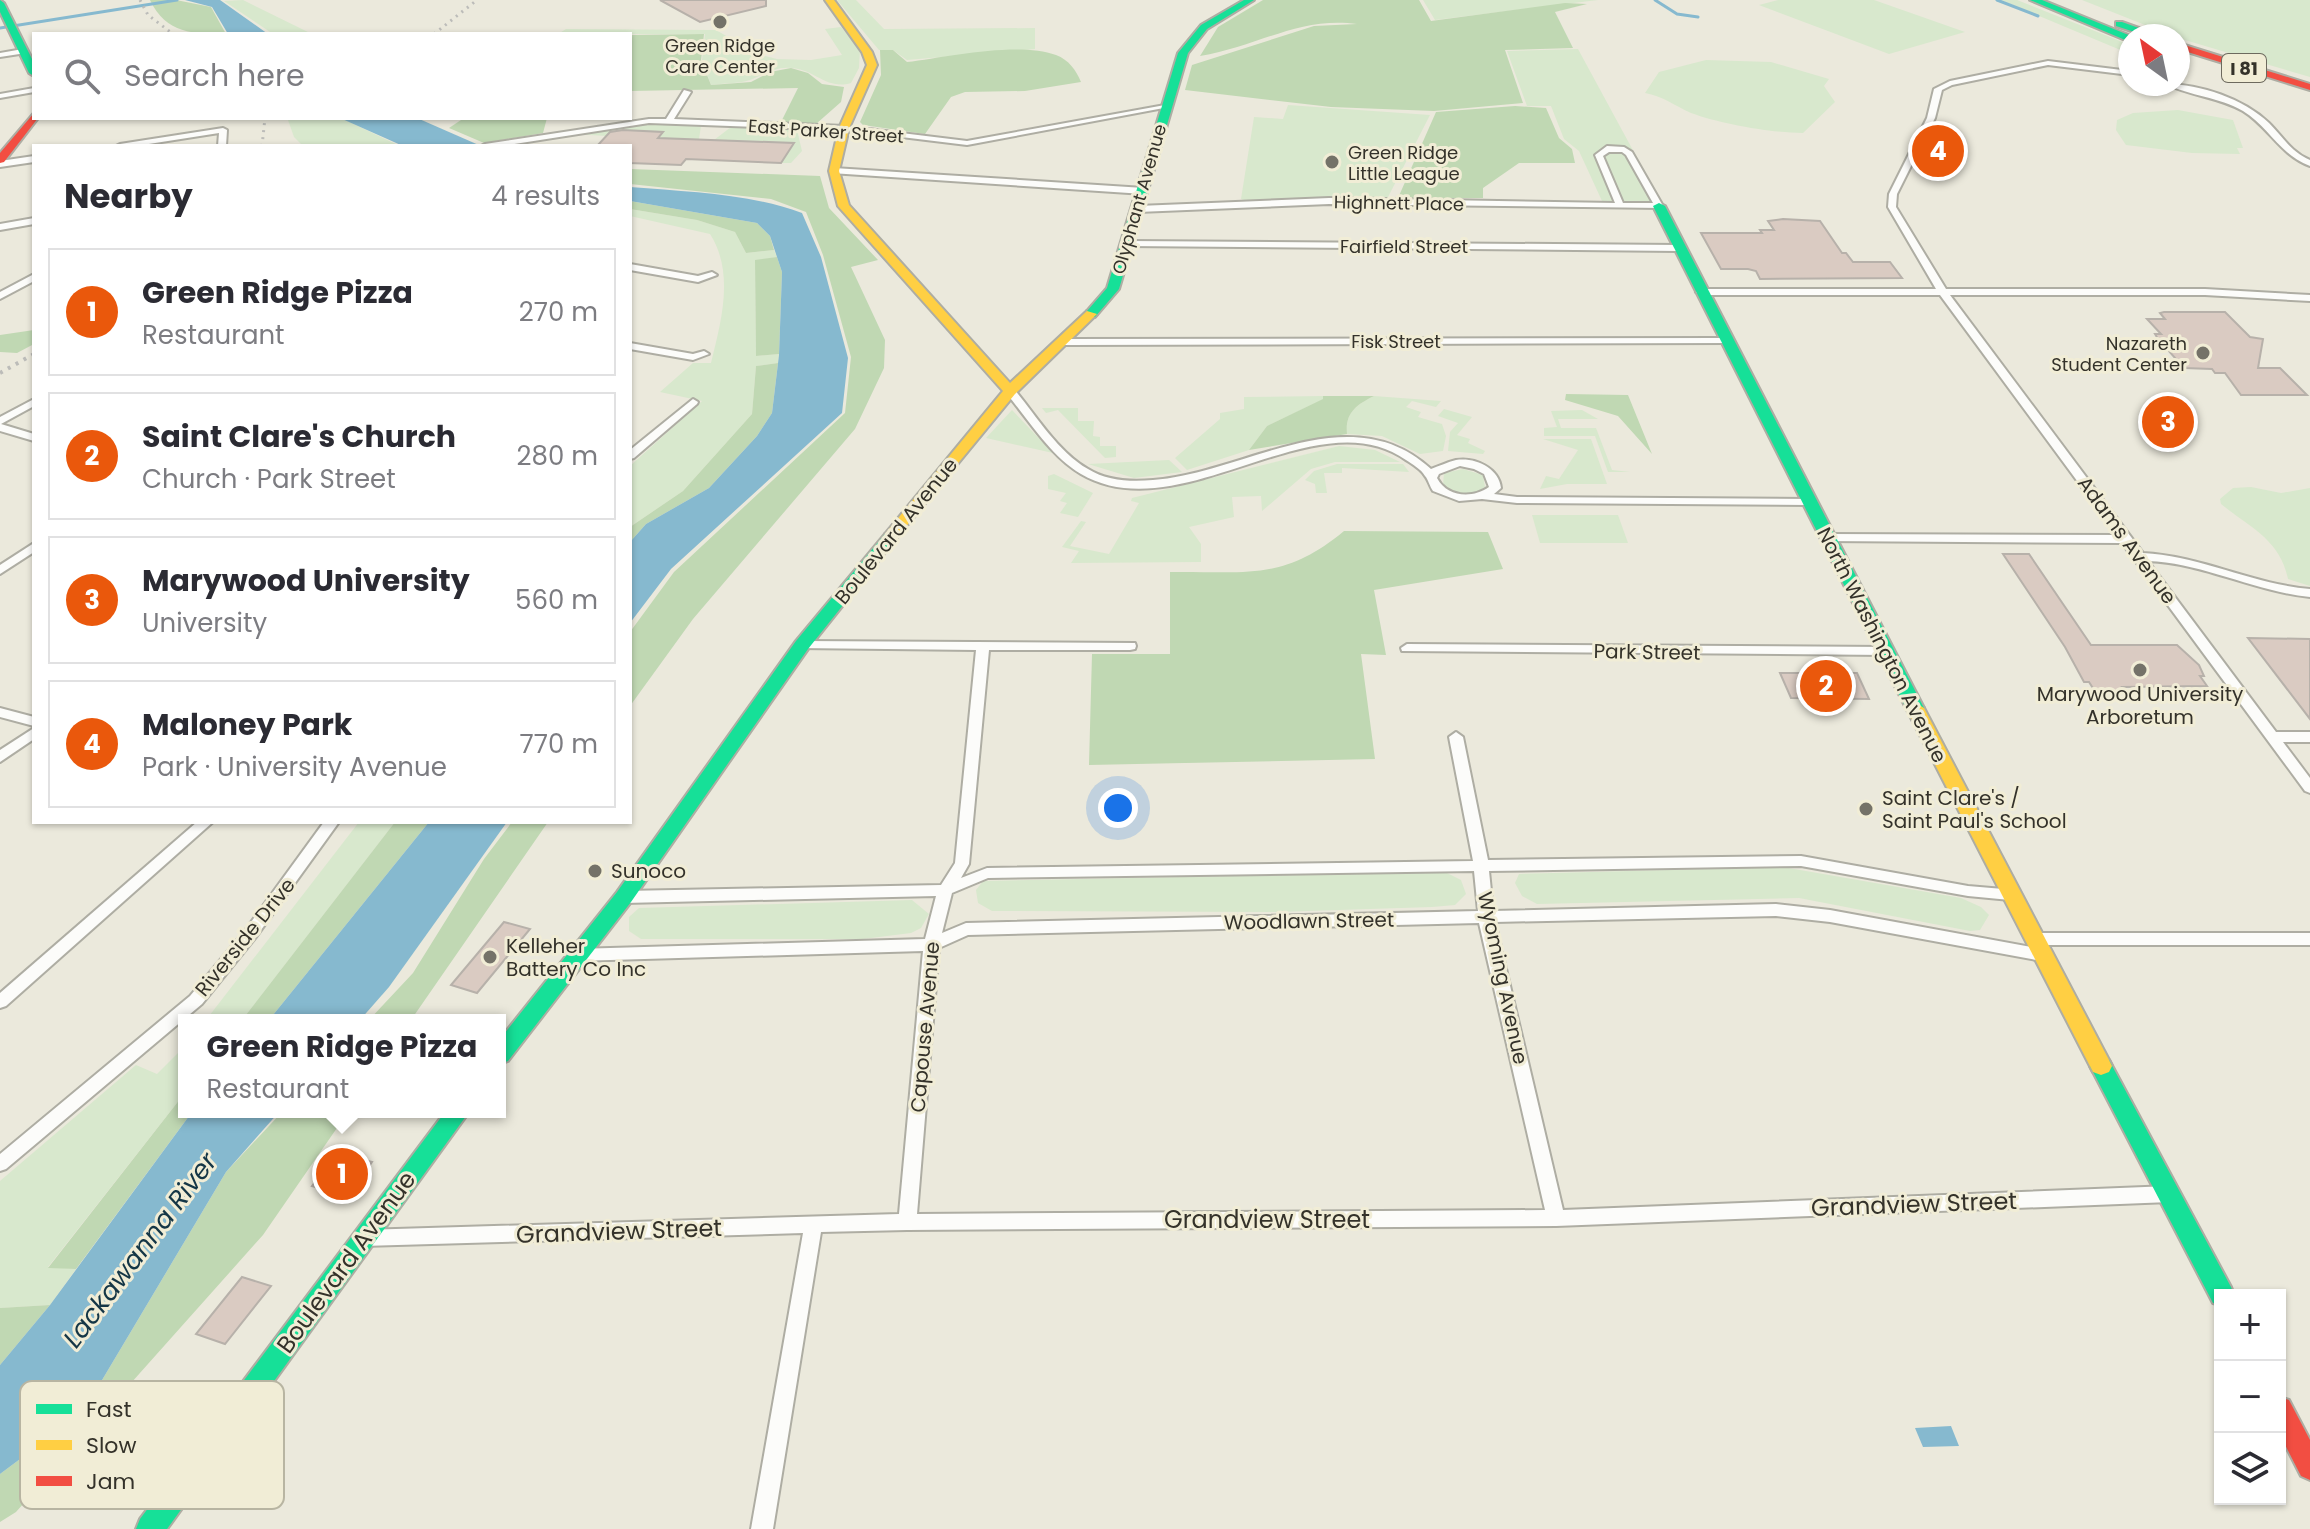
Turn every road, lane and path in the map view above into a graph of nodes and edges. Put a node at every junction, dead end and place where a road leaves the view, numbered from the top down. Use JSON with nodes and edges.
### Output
{"nodes":[{"id":1,"x":829,"y":0,"type":"edge"},
{"id":2,"x":1250,"y":0,"type":"edge"},
{"id":3,"x":2034,"y":0,"type":"edge"},
{"id":4,"x":2059,"y":0,"type":"edge"},
{"id":5,"x":0,"y":3,"type":"edge"},
{"id":6,"x":2118,"y":28,"type":"edge"},
{"id":7,"x":2118,"y":29,"type":"edge"},
{"id":8,"x":2190,"y":48,"type":"edge"},
{"id":9,"x":23,"y":51,"type":"junction"},
{"id":10,"x":0,"y":55,"type":"edge"},
{"id":11,"x":2190,"y":60,"type":"edge"},
{"id":12,"x":32,"y":69,"type":"edge"},
{"id":13,"x":2118,"y":72,"type":"edge"},
{"id":14,"x":2310,"y":85,"type":"edge"},
{"id":15,"x":32,"y":90,"type":"edge"},
{"id":16,"x":2190,"y":91,"type":"edge"},
{"id":17,"x":687,"y":92,"type":"dead end"},
{"id":18,"x":0,"y":96,"type":"edge"},
{"id":19,"x":2310,"y":97,"type":"edge"},
{"id":20,"x":1165,"y":107,"type":"junction"},
{"id":21,"x":32,"y":119,"type":"edge"},
{"id":22,"x":623,"y":120,"type":"edge"},
{"id":23,"x":631,"y":122,"type":"junction"},
{"id":24,"x":668,"y":122,"type":"junction"},
{"id":25,"x":844,"y":128,"type":"junction"},
{"id":26,"x":133,"y":144,"type":"edge"},
{"id":27,"x":222,"y":144,"type":"edge"},
{"id":28,"x":497,"y":144,"type":"edge"},
{"id":29,"x":32,"y":159,"type":"edge"},
{"id":30,"x":0,"y":162,"type":"edge"},
{"id":31,"x":2310,"y":163,"type":"edge"},
{"id":32,"x":834,"y":171,"type":"junction"},
{"id":33,"x":1141,"y":200,"type":"junction"},
{"id":34,"x":1620,"y":205,"type":"junction"},
{"id":35,"x":1659,"y":206,"type":"junction"},
{"id":36,"x":32,"y":221,"type":"edge"},
{"id":37,"x":0,"y":227,"type":"edge"},
{"id":38,"x":1129,"y":244,"type":"junction"},
{"id":39,"x":1679,"y":248,"type":"junction"},
{"id":40,"x":632,"y":267,"type":"edge"},
{"id":41,"x":712,"y":275,"type":"dead end"},
{"id":42,"x":32,"y":278,"type":"edge"},
{"id":43,"x":1701,"y":292,"type":"junction"},
{"id":44,"x":1943,"y":292,"type":"junction"},
{"id":45,"x":0,"y":296,"type":"edge"},
{"id":46,"x":2310,"y":298,"type":"edge"},
{"id":47,"x":1727,"y":341,"type":"junction"},
{"id":48,"x":1065,"y":342,"type":"junction"},
{"id":49,"x":632,"y":346,"type":"edge"},
{"id":50,"x":704,"y":354,"type":"dead end"},
{"id":51,"x":1010,"y":391,"type":"junction"},
{"id":52,"x":693,"y":402,"type":"dead end"},
{"id":53,"x":32,"y":403,"type":"edge"},
{"id":54,"x":0,"y":421,"type":"edge"},
{"id":55,"x":0,"y":427,"type":"edge"},
{"id":56,"x":32,"y":437,"type":"edge"},
{"id":57,"x":632,"y":440,"type":"edge"},
{"id":58,"x":645,"y":443,"type":"junction"},
{"id":59,"x":632,"y":454,"type":"edge"},
{"id":60,"x":1432,"y":476,"type":"junction"},
{"id":61,"x":1483,"y":496,"type":"junction"},
{"id":62,"x":1809,"y":502,"type":"junction"},
{"id":63,"x":1827,"y":538,"type":"junction"},
{"id":64,"x":2127,"y":539,"type":"junction"},
{"id":65,"x":32,"y":548,"type":"edge"},
{"id":66,"x":2141,"y":557,"type":"junction"},
{"id":67,"x":0,"y":570,"type":"edge"},
{"id":68,"x":2310,"y":593,"type":"edge"},
{"id":69,"x":802,"y":645,"type":"junction"},
{"id":70,"x":1130,"y":646,"type":"dead end"},
{"id":71,"x":983,"y":647,"type":"junction"},
{"id":72,"x":1407,"y":648,"type":"dead end"},
{"id":73,"x":1886,"y":651,"type":"junction"},
{"id":74,"x":0,"y":712,"type":"edge"},
{"id":75,"x":32,"y":721,"type":"edge"},
{"id":76,"x":32,"y":733,"type":"edge"},
{"id":77,"x":1456,"y":737,"type":"dead end"},
{"id":78,"x":2271,"y":737,"type":"junction"},
{"id":79,"x":2310,"y":737,"type":"edge"},
{"id":80,"x":0,"y":757,"type":"edge"},
{"id":81,"x":2310,"y":788,"type":"edge"},
{"id":82,"x":204,"y":824,"type":"edge"},
{"id":83,"x":331,"y":824,"type":"edge"},
{"id":84,"x":1481,"y":865,"type":"junction"},
{"id":85,"x":945,"y":890,"type":"junction"},
{"id":86,"x":2010,"y":894,"type":"junction"},
{"id":87,"x":624,"y":897,"type":"junction"},
{"id":88,"x":1486,"y":918,"type":"junction"},
{"id":89,"x":2310,"y":939,"type":"edge"},
{"id":90,"x":931,"y":945,"type":"junction"},
{"id":91,"x":2038,"y":947,"type":"junction"},
{"id":92,"x":575,"y":955,"type":"junction"},
{"id":93,"x":0,"y":1002,"type":"edge"},
{"id":94,"x":179,"y":1014,"type":"edge"},
{"id":95,"x":178,"y":1015,"type":"edge"},
{"id":96,"x":506,"y":1047,"type":"edge"},
{"id":97,"x":453,"y":1118,"type":"edge"},
{"id":98,"x":0,"y":1164,"type":"edge"},
{"id":99,"x":2170,"y":1194,"type":"junction"},
{"id":100,"x":1556,"y":1218,"type":"junction"},
{"id":101,"x":907,"y":1222,"type":"junction"},
{"id":102,"x":813,"y":1226,"type":"junction"},
{"id":103,"x":363,"y":1238,"type":"junction"},
{"id":104,"x":2219,"y":1289,"type":"edge"},
{"id":105,"x":258,"y":1381,"type":"edge"},
{"id":106,"x":2286,"y":1421,"type":"edge"},
{"id":107,"x":2310,"y":1467,"type":"edge"},
{"id":108,"x":165,"y":1509,"type":"edge"},
{"id":109,"x":150,"y":1529,"type":"edge"},
{"id":110,"x":762,"y":1529,"type":"edge"}],
"edges":[{"from":1,"to":25,"type":"main road"},
{"from":2,"to":20,"type":"main road","name":"Olyphant Avenue"},
{"from":3,"to":7,"type":"main road"},
{"from":4,"to":6,"type":"main road"},
{"from":5,"to":9,"type":"main road"},
{"from":8,"to":14,"type":"main road","number":"I 81"},
{"from":9,"to":10,"type":"street"},
{"from":9,"to":12,"type":"main road"},
{"from":11,"to":19,"type":"main road","number":"I 81"},
{"from":13,"to":44,"type":"street","name":"Adams Avenue"},
{"from":15,"to":18,"type":"street"},
{"from":16,"to":31,"type":"street"},
{"from":17,"to":24,"type":"street"},
{"from":20,"to":25,"type":"street","name":"East Parker Street"},
{"from":20,"to":33,"type":"main road","name":"Olyphant Avenue"},
{"from":21,"to":30,"type":"main road"},
{"from":22,"to":23,"type":"street"},
{"from":23,"to":24,"type":"street","name":"East Parker Street"},
{"from":23,"to":28,"type":"street","name":"East Parker Street"},
{"from":24,"to":25,"type":"street","name":"East Parker Street"},
{"from":25,"to":32,"type":"main road"},
{"from":26,"to":27,"type":"street"},
{"from":29,"to":30,"type":"street"},
{"from":32,"to":33,"type":"street","name":"Highnett Place"},
{"from":32,"to":51,"type":"main road"},
{"from":33,"to":34,"type":"street","name":"Highnett Place"},
{"from":33,"to":38,"type":"main road","name":"Olyphant Avenue"},
{"from":34,"to":35,"type":"street","name":"Highnett Place"},
{"from":34,"to":35,"type":"street"},
{"from":35,"to":39,"type":"main road","name":"North Washington Avenue"},
{"from":36,"to":37,"type":"street"},
{"from":38,"to":39,"type":"street","name":"Fairfield Street"},
{"from":38,"to":48,"type":"main road","name":"Olyphant Avenue"},
{"from":39,"to":43,"type":"main road","name":"North Washington Avenue"},
{"from":40,"to":41,"type":"street"},
{"from":42,"to":45,"type":"street"},
{"from":43,"to":44,"type":"street"},
{"from":43,"to":47,"type":"main road","name":"North Washington Avenue"},
{"from":44,"to":46,"type":"street"},
{"from":44,"to":64,"type":"street","name":"Adams Avenue"},
{"from":47,"to":48,"type":"street","name":"Fisk Street"},
{"from":47,"to":62,"type":"main road","name":"North Washington Avenue"},
{"from":48,"to":51,"type":"main road","name":"Olyphant Avenue"},
{"from":49,"to":50,"type":"street"},
{"from":51,"to":60,"type":"street"},
{"from":51,"to":69,"type":"main road","name":"Boulevard Avenue"},
{"from":52,"to":58,"type":"street"},
{"from":53,"to":54,"type":"street"},
{"from":55,"to":56,"type":"street"},
{"from":57,"to":58,"type":"street"},
{"from":58,"to":59,"type":"street"},
{"from":60,"to":61,"type":"street"},
{"from":60,"to":61,"type":"street"},
{"from":61,"to":62,"type":"street"},
{"from":62,"to":63,"type":"main road","name":"North Washington Avenue"},
{"from":63,"to":64,"type":"street"},
{"from":63,"to":73,"type":"main road","name":"North Washington Avenue"},
{"from":64,"to":66,"type":"street","name":"Adams Avenue"},
{"from":65,"to":67,"type":"street"},
{"from":66,"to":68,"type":"street"},
{"from":66,"to":78,"type":"street","name":"Adams Avenue"},
{"from":69,"to":71,"type":"street"},
{"from":69,"to":87,"type":"main road","name":"Boulevard Avenue"},
{"from":70,"to":71,"type":"street"},
{"from":71,"to":85,"type":"street","name":"Capouse Avenue"},
{"from":72,"to":73,"type":"street","name":"Park Street"},
{"from":73,"to":86,"type":"main road","name":"North Washington Avenue"},
{"from":74,"to":75,"type":"street"},
{"from":76,"to":80,"type":"street"},
{"from":77,"to":84,"type":"street","name":"Wyoming Avenue"},
{"from":78,"to":79,"type":"street"},
{"from":78,"to":81,"type":"street","name":"Adams Avenue"},
{"from":82,"to":93,"type":"street"},
{"from":83,"to":94,"type":"street","name":"Riverside Drive"},
{"from":84,"to":85,"type":"street"},
{"from":84,"to":86,"type":"street"},
{"from":84,"to":88,"type":"street","name":"Wyoming Avenue"},
{"from":85,"to":87,"type":"street"},
{"from":85,"to":90,"type":"street","name":"Capouse Avenue"},
{"from":86,"to":91,"type":"main road","name":"North Washington Avenue"},
{"from":87,"to":92,"type":"main road","name":"Boulevard Avenue"},
{"from":88,"to":90,"type":"street","name":"Woodlawn Street"},
{"from":88,"to":91,"type":"street","name":"Woodlawn Street"},
{"from":88,"to":100,"type":"street","name":"Wyoming Avenue"},
{"from":89,"to":91,"type":"street","name":"Woodlawn Street"},
{"from":90,"to":92,"type":"street","name":"Woodlawn Street"},
{"from":90,"to":101,"type":"street","name":"Capouse Avenue"},
{"from":91,"to":99,"type":"main road","name":"North Washington Avenue"},
{"from":92,"to":96,"type":"main road","name":"Boulevard Avenue"},
{"from":95,"to":98,"type":"street","name":"Riverside Drive"},
{"from":97,"to":103,"type":"main road","name":"Boulevard Avenue"},
{"from":99,"to":100,"type":"street","name":"Grandview Street"},
{"from":99,"to":104,"type":"main road","name":"North Washington Avenue"},
{"from":100,"to":101,"type":"street","name":"Grandview Street"},
{"from":101,"to":102,"type":"street","name":"Grandview Street"},
{"from":102,"to":103,"type":"street","name":"Grandview Street"},
{"from":102,"to":110,"type":"street"},
{"from":103,"to":105,"type":"main road","name":"Boulevard Avenue"},
{"from":106,"to":107,"type":"main road"},
{"from":108,"to":109,"type":"main road","name":"Boulevard Avenue"}]}
